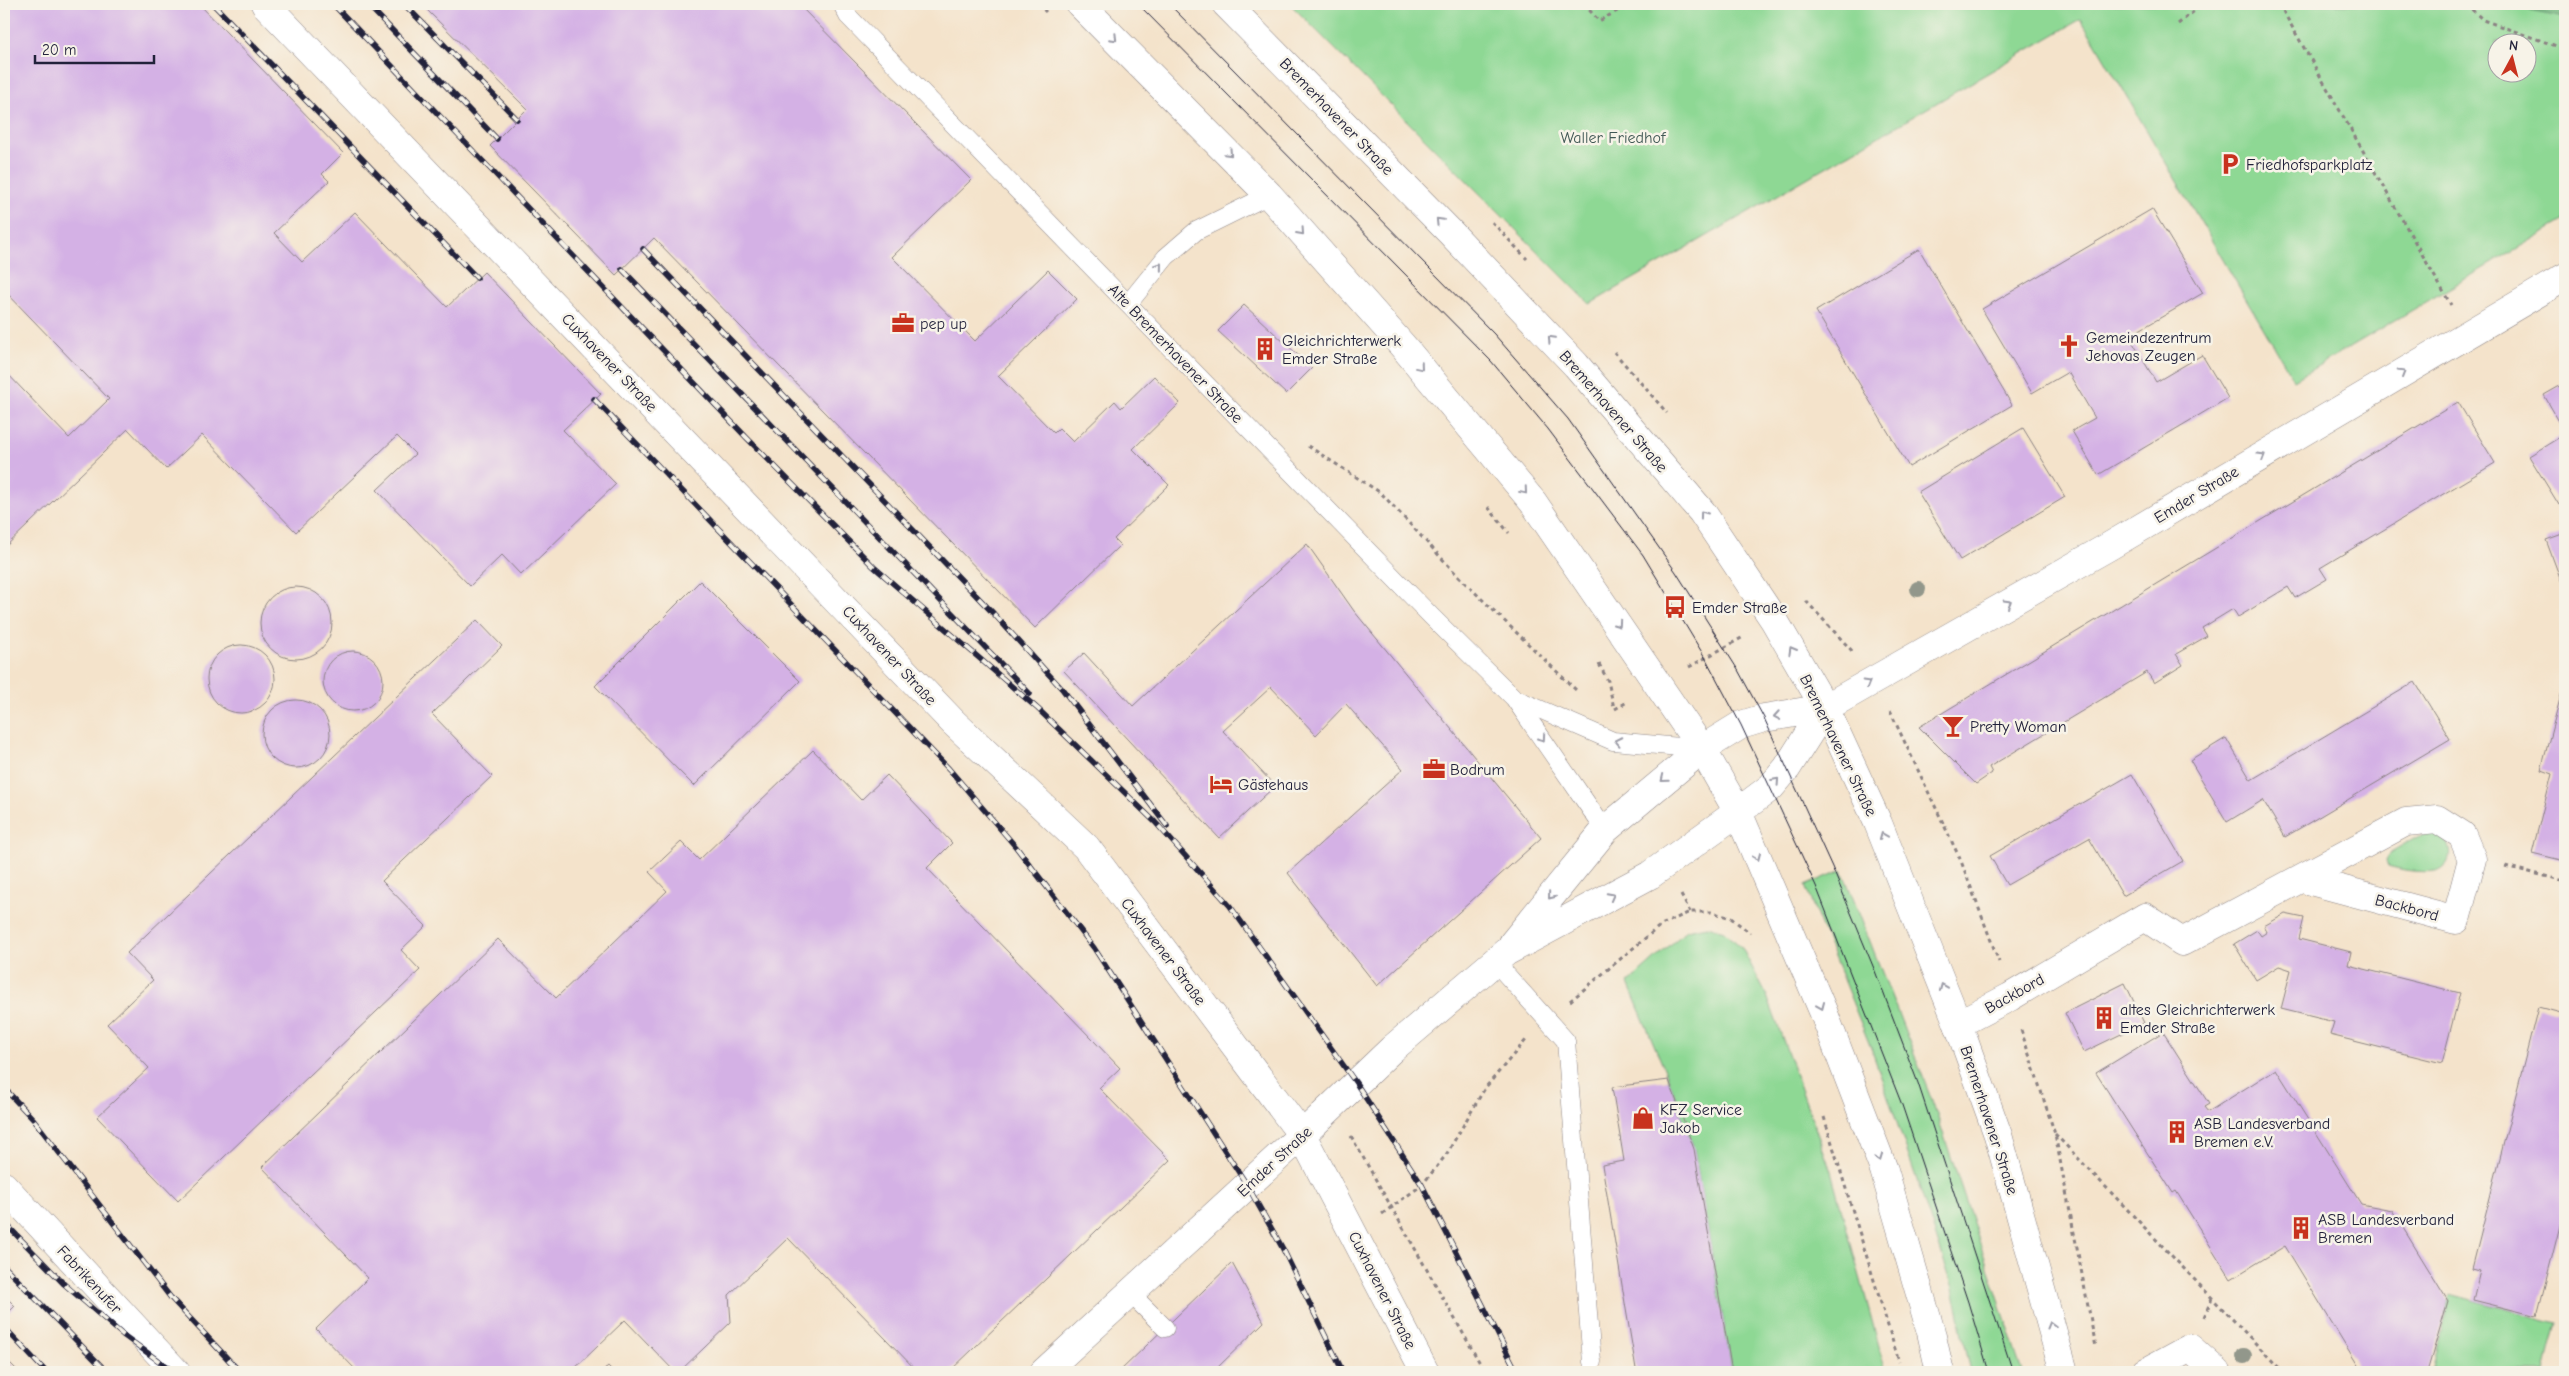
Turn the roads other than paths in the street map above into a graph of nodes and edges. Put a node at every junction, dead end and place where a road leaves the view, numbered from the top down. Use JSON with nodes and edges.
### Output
{"nodes":[{"id":1,"x":265,"y":4,"type":"edge"},
{"id":2,"x":842,"y":4,"type":"edge"},
{"id":3,"x":1080,"y":4,"type":"edge"},
{"id":4,"x":1226,"y":4,"type":"edge"},
{"id":5,"x":1269,"y":196,"type":"junction"},
{"id":6,"x":2565,"y":277,"type":"edge"},
{"id":7,"x":1128,"y":304,"type":"junction"},
{"id":8,"x":1514,"y":698,"type":"junction"},
{"id":9,"x":1825,"y":708,"type":"junction"},
{"id":10,"x":1702,"y":749,"type":"junction"},
{"id":11,"x":1738,"y":812,"type":"junction"},
{"id":12,"x":1605,"y":830,"type":"junction"},
{"id":13,"x":2303,"y":879,"type":"junction"},
{"id":14,"x":1500,"y":956,"type":"junction"},
{"id":15,"x":1958,"y":1024,"type":"junction"},
{"id":16,"x":1302,"y":1135,"type":"junction"},
{"id":17,"x":4,"y":1186,"type":"edge"},
{"id":18,"x":1130,"y":1293,"type":"junction"},
{"id":19,"x":1164,"y":1328,"type":"dead end"},
{"id":20,"x":1592,"y":1362,"type":"dead end"},
{"id":21,"x":176,"y":1372,"type":"edge"},
{"id":22,"x":1044,"y":1372,"type":"edge"},
{"id":23,"x":1425,"y":1372,"type":"edge"},
{"id":24,"x":1940,"y":1372,"type":"edge"},
{"id":25,"x":2064,"y":1372,"type":"edge"},
{"id":26,"x":2146,"y":1372,"type":"edge"},
{"id":27,"x":2217,"y":1372,"type":"edge"}],
"edges":[{"from":1,"to":16,"type":"street","name":"Cuxhavener Straße"},
{"from":2,"to":7,"type":"lane","name":"Alte Bremerhavener Straße"},
{"from":3,"to":5,"type":"street","one_way":true},
{"from":9,"to":4,"type":"street","name":"Bremerhavener Straße","one_way":true},
{"from":7,"to":5,"type":"lane","one_way":true},
{"from":5,"to":10,"type":"street","one_way":true},
{"from":9,"to":6,"type":"street","name":"Emder Straße","one_way":true},
{"from":7,"to":8,"type":"lane","name":"Alte Bremerhavener Straße"},
{"from":10,"to":8,"type":"lane","name":"Alte Bremerhavener Straße","one_way":true},
{"from":8,"to":12,"type":"lane","name":"Alte Bremerhavener Straße","one_way":true},
{"from":9,"to":10,"type":"street","name":"Emder Straße","one_way":true},
{"from":11,"to":9,"type":"street","name":"Emder Straße","one_way":true},
{"from":15,"to":9,"type":"street","name":"Bremerhavener Straße","one_way":true},
{"from":10,"to":11,"type":"street"},
{"from":10,"to":12,"type":"street","name":"Emder Straße","one_way":true},
{"from":14,"to":11,"type":"street","name":"Emder Straße","one_way":true},
{"from":11,"to":24,"type":"street","one_way":true},
{"from":12,"to":14,"type":"street","name":"Emder Straße","one_way":true},
{"from":13,"to":13,"type":"street","name":"Backbord"},
{"from":13,"to":15,"type":"street","name":"Backbord"},
{"from":14,"to":16,"type":"street","name":"Emder Straße"},
{"from":14,"to":20,"type":"lane"},
{"from":25,"to":15,"type":"street","name":"Bremerhavener Straße","one_way":true},
{"from":16,"to":18,"type":"street","name":"Emder Straße"},
{"from":16,"to":23,"type":"street","name":"Cuxhavener Straße"},
{"from":17,"to":21,"type":"street","name":"Fabrikenufer"},
{"from":18,"to":19,"type":"lane"},
{"from":18,"to":22,"type":"street","name":"Emder Straße"},
{"from":26,"to":27,"type":"street"}]}
